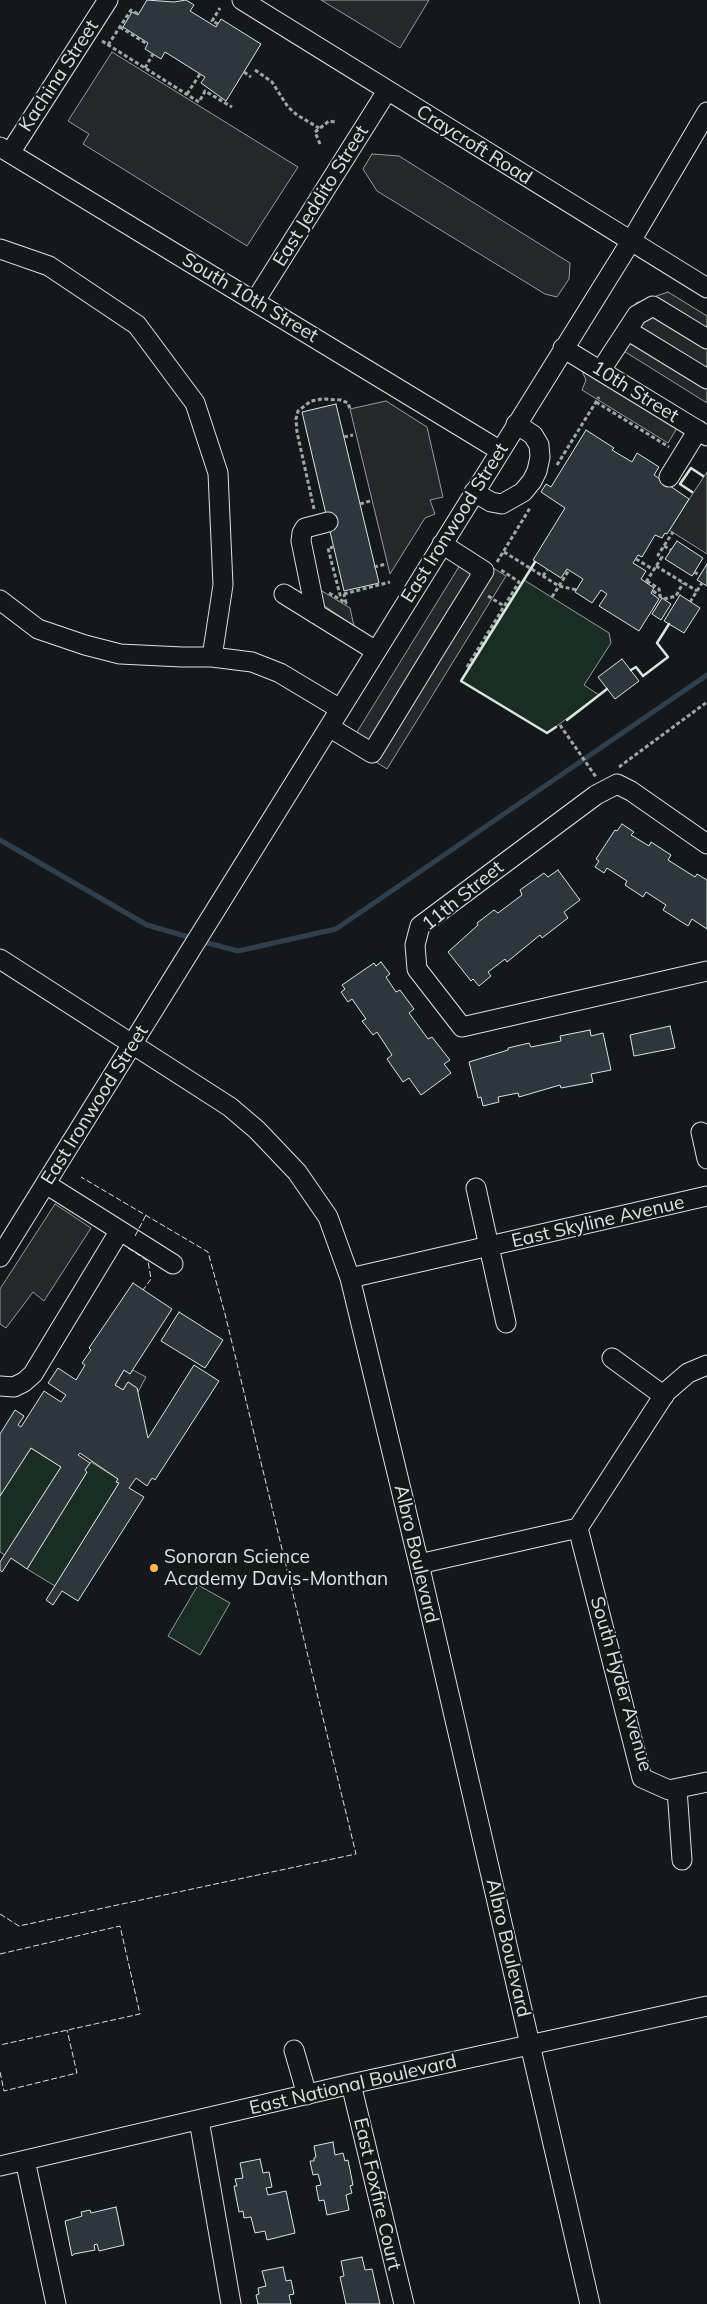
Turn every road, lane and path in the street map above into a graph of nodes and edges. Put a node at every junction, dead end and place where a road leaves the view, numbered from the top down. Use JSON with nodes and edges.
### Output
{"nodes":[{"id":1,"x":108,"y":0,"type":"edge"},
{"id":2,"x":242,"y":0,"type":"edge"},
{"id":3,"x":220,"y":8,"type":"dead end"},
{"id":4,"x":138,"y":14,"type":"dead end"},
{"id":5,"x":218,"y":24,"type":"dead end"},
{"id":6,"x":120,"y":27,"type":"junction"},
{"id":7,"x":100,"y":40,"type":"dead end"},
{"id":8,"x":148,"y":44,"type":"dead end"},
{"id":9,"x":108,"y":45,"type":"junction"},
{"id":10,"x":153,"y":54,"type":"dead end"},
{"id":11,"x":145,"y":68,"type":"junction"},
{"id":12,"x":254,"y":70,"type":"dead end"},
{"id":13,"x":244,"y":72,"type":"dead end"},
{"id":14,"x":200,"y":74,"type":"dead end"},
{"id":15,"x":251,"y":77,"type":"dead end"},
{"id":16,"x":386,"y":91,"type":"junction"},
{"id":17,"x":187,"y":94,"type":"junction"},
{"id":18,"x":232,"y":107,"type":"dead end"},
{"id":19,"x":707,"y":112,"type":"edge"},
{"id":20,"x":335,"y":122,"type":"dead end"},
{"id":21,"x":319,"y":128,"type":"junction"},
{"id":22,"x":320,"y":144,"type":"dead end"},
{"id":23,"x":5,"y":150,"type":"edge"},
{"id":24,"x":631,"y":241,"type":"junction"},
{"id":25,"x":0,"y":248,"type":"edge"},
{"id":26,"x":707,"y":288,"type":"edge"},
{"id":27,"x":255,"y":301,"type":"junction"},
{"id":28,"x":627,"y":330,"type":"junction"},
{"id":29,"x":707,"y":339,"type":"edge"},
{"id":30,"x":564,"y":348,"type":"junction"},
{"id":31,"x":600,"y":370,"type":"junction"},
{"id":32,"x":707,"y":378,"type":"edge"},
{"id":33,"x":596,"y":402,"type":"dead end"},
{"id":34,"x":350,"y":409,"type":"dead end"},
{"id":35,"x":516,"y":424,"type":"junction"},
{"id":36,"x":703,"y":433,"type":"edge"},
{"id":37,"x":353,"y":435,"type":"dead end"},
{"id":38,"x":344,"y":437,"type":"dead end"},
{"id":39,"x":672,"y":449,"type":"dead end"},
{"id":40,"x":499,"y":450,"type":"junction"},
{"id":41,"x":669,"y":477,"type":"dead end"},
{"id":42,"x":474,"y":492,"type":"junction"},
{"id":43,"x":370,"y":501,"type":"dead end"},
{"id":44,"x":360,"y":504,"type":"dead end"},
{"id":45,"x":323,"y":523,"type":"joint"},
{"id":46,"x":673,"y":532,"type":"dead end"},
{"id":47,"x":442,"y":544,"type":"junction"},
{"id":48,"x":664,"y":546,"type":"junction"},
{"id":49,"x":334,"y":547,"type":"dead end"},
{"id":50,"x":671,"y":550,"type":"dead end"},
{"id":51,"x":504,"y":552,"type":"dead end"},
{"id":52,"x":636,"y":559,"type":"dead end"},
{"id":53,"x":386,"y":564,"type":"dead end"},
{"id":54,"x":495,"y":566,"type":"dead end"},
{"id":55,"x":656,"y":566,"type":"junction"},
{"id":56,"x":374,"y":567,"type":"dead end"},
{"id":57,"x":547,"y":570,"type":"dead end"},
{"id":58,"x":569,"y":570,"type":"dead end"},
{"id":59,"x":654,"y":570,"type":"junction"},
{"id":60,"x":694,"y":572,"type":"dead end"},
{"id":61,"x":700,"y":575,"type":"dead end"},
{"id":62,"x":543,"y":576,"type":"junction"},
{"id":63,"x":390,"y":582,"type":"dead end"},
{"id":64,"x":683,"y":583,"type":"junction"},
{"id":65,"x":702,"y":583,"type":"dead end"},
{"id":66,"x":559,"y":586,"type":"junction"},
{"id":67,"x":577,"y":590,"type":"dead end"},
{"id":68,"x":653,"y":590,"type":"dead end"},
{"id":69,"x":697,"y":591,"type":"junction"},
{"id":70,"x":284,"y":594,"type":"dead end"},
{"id":71,"x":660,"y":595,"type":"junction"},
{"id":72,"x":552,"y":597,"type":"dead end"},
{"id":73,"x":0,"y":600,"type":"edge"},
{"id":74,"x":690,"y":602,"type":"dead end"},
{"id":75,"x":316,"y":614,"type":"junction"},
{"id":76,"x":376,"y":651,"type":"junction"},
{"id":77,"x":212,"y":657,"type":"junction"},
{"id":78,"x":467,"y":667,"type":"dead end"},
{"id":79,"x":707,"y":702,"type":"edge"},
{"id":80,"x":340,"y":709,"type":"junction"},
{"id":81,"x":560,"y":725,"type":"dead end"},
{"id":82,"x":329,"y":727,"type":"junction"},
{"id":83,"x":616,"y":769,"type":"dead end"},
{"id":84,"x":599,"y":781,"type":"dead end"},
{"id":85,"x":707,"y":844,"type":"edge"},
{"id":86,"x":0,"y":959,"type":"edge"},
{"id":87,"x":707,"y":971,"type":"edge"},
{"id":88,"x":132,"y":1044,"type":"junction"},
{"id":89,"x":701,"y":1132,"type":"dead end"},
{"id":90,"x":707,"y":1159,"type":"edge"},
{"id":91,"x":46,"y":1184,"type":"junction"},
{"id":92,"x":476,"y":1188,"type":"dead end"},
{"id":93,"x":707,"y":1196,"type":"edge"},
{"id":94,"x":119,"y":1232,"type":"junction"},
{"id":95,"x":490,"y":1247,"type":"junction"},
{"id":96,"x":0,"y":1257,"type":"edge"},
{"id":97,"x":173,"y":1264,"type":"dead end"},
{"id":98,"x":350,"y":1278,"type":"junction"},
{"id":99,"x":506,"y":1323,"type":"dead end"},
{"id":100,"x":612,"y":1358,"type":"dead end"},
{"id":101,"x":707,"y":1365,"type":"edge"},
{"id":102,"x":0,"y":1386,"type":"edge"},
{"id":103,"x":664,"y":1396,"type":"junction"},
{"id":104,"x":578,"y":1528,"type":"junction"},
{"id":105,"x":419,"y":1564,"type":"junction"},
{"id":106,"x":707,"y":1782,"type":"edge"},
{"id":107,"x":677,"y":1788,"type":"junction"},
{"id":108,"x":682,"y":1860,"type":"dead end"},
{"id":109,"x":707,"y":2006,"type":"edge"},
{"id":110,"x":531,"y":2045,"type":"junction"},
{"id":111,"x":294,"y":2050,"type":"dead end"},
{"id":112,"x":351,"y":2084,"type":"junction"},
{"id":113,"x":307,"y":2095,"type":"junction"},
{"id":114,"x":199,"y":2120,"type":"junction"},
{"id":115,"x":25,"y":2160,"type":"junction"},
{"id":116,"x":0,"y":2166,"type":"edge"},
{"id":117,"x":56,"y":2304,"type":"edge"},
{"id":118,"x":231,"y":2304,"type":"edge"},
{"id":119,"x":404,"y":2304,"type":"edge"},
{"id":120,"x":590,"y":2304,"type":"edge"}],
"edges":[{"from":1,"to":23,"type":"street","name":"Kachina Street"},
{"from":2,"to":16,"type":"street","name":"Craycroft Road"},
{"from":3,"to":5,"type":"path"},
{"from":4,"to":6,"type":"path"},
{"from":6,"to":8,"type":"path"},
{"from":6,"to":9,"type":"path"},
{"from":7,"to":9,"type":"path"},
{"from":9,"to":11,"type":"path"},
{"from":10,"to":11,"type":"path"},
{"from":11,"to":17,"type":"path"},
{"from":12,"to":21,"type":"path"},
{"from":13,"to":15,"type":"path"},
{"from":14,"to":17,"type":"path"},
{"from":16,"to":24,"type":"street","name":"Craycroft Road"},
{"from":16,"to":27,"type":"street","name":"East Jeddito Street"},
{"from":17,"to":18,"type":"path"},
{"from":19,"to":24,"type":"street","name":"East Ironwood Street"},
{"from":20,"to":21,"type":"path"},
{"from":21,"to":22,"type":"path"},
{"from":23,"to":27,"type":"street","name":"South 10th Street"},
{"from":24,"to":26,"type":"street","name":"Craycroft Road"},
{"from":24,"to":30,"type":"street","name":"East Ironwood Street"},
{"from":25,"to":77,"type":"street"},
{"from":27,"to":40,"type":"street","name":"South 10th Street"},
{"from":28,"to":29,"type":"street"},
{"from":28,"to":31,"type":"street"},
{"from":28,"to":32,"type":"street"},
{"from":30,"to":31,"type":"street","name":"10th Street"},
{"from":30,"to":35,"type":"street","name":"East Ironwood Street"},
{"from":31,"to":36,"type":"street","name":"10th Street"},
{"from":33,"to":39,"type":"path"},
{"from":34,"to":45,"type":"path"},
{"from":35,"to":40,"type":"street","name":"East Ironwood Street"},
{"from":35,"to":42,"type":"street"},
{"from":36,"to":41,"type":"street"},
{"from":37,"to":38,"type":"path"},
{"from":40,"to":42,"type":"street","name":"East Ironwood Street"},
{"from":42,"to":47,"type":"street","name":"East Ironwood Street"},
{"from":43,"to":44,"type":"path"},
{"from":45,"to":75,"type":"street"},
{"from":46,"to":48,"type":"path"},
{"from":47,"to":76,"type":"street","name":"East Ironwood Street"},
{"from":47,"to":82,"type":"street"},
{"from":48,"to":50,"type":"path"},
{"from":48,"to":55,"type":"path"},
{"from":49,"to":63,"type":"path"},
{"from":51,"to":62,"type":"path"},
{"from":52,"to":59,"type":"path"},
{"from":53,"to":56,"type":"path"},
{"from":54,"to":78,"type":"path"},
{"from":55,"to":59,"type":"path"},
{"from":55,"to":64,"type":"path"},
{"from":57,"to":62,"type":"path"},
{"from":58,"to":66,"type":"path"},
{"from":59,"to":71,"type":"path"},
{"from":60,"to":61,"type":"path"},
{"from":62,"to":66,"type":"path"},
{"from":64,"to":69,"type":"path"},
{"from":64,"to":71,"type":"path"},
{"from":65,"to":69,"type":"path"},
{"from":66,"to":67,"type":"path"},
{"from":66,"to":72,"type":"path"},
{"from":68,"to":71,"type":"path"},
{"from":69,"to":74,"type":"path"},
{"from":70,"to":75,"type":"street"},
{"from":73,"to":77,"type":"street"},
{"from":75,"to":76,"type":"street"},
{"from":76,"to":80,"type":"street","name":"East Ironwood Street"},
{"from":77,"to":80,"type":"street"},
{"from":79,"to":83,"type":"path"},
{"from":80,"to":82,"type":"street","name":"East Ironwood Street"},
{"from":81,"to":84,"type":"path"},
{"from":82,"to":88,"type":"street","name":"East Ironwood Street"},
{"from":85,"to":87,"type":"street","name":"11th Street"},
{"from":86,"to":88,"type":"street","name":"Albro Boulevard"},
{"from":88,"to":91,"type":"street","name":"East Ironwood Street"},
{"from":88,"to":98,"type":"street","name":"Albro Boulevard"},
{"from":89,"to":90,"type":"street"},
{"from":91,"to":94,"type":"street"},
{"from":91,"to":96,"type":"street","name":"East Ironwood Street"},
{"from":92,"to":95,"type":"street","name":"East Skyline Avenue"},
{"from":93,"to":95,"type":"street","name":"East Skyline Avenue"},
{"from":94,"to":97,"type":"street"},
{"from":94,"to":102,"type":"street"},
{"from":95,"to":98,"type":"street","name":"East Skyline Avenue"},
{"from":95,"to":99,"type":"street"},
{"from":98,"to":105,"type":"street","name":"Albro Boulevard"},
{"from":100,"to":103,"type":"street"},
{"from":101,"to":103,"type":"street"},
{"from":103,"to":104,"type":"street"},
{"from":104,"to":105,"type":"street"},
{"from":104,"to":107,"type":"street","name":"South Hyder Avenue"},
{"from":105,"to":110,"type":"street","name":"Albro Boulevard"},
{"from":106,"to":107,"type":"street","name":"South Hyder Avenue"},
{"from":107,"to":108,"type":"street"},
{"from":109,"to":110,"type":"street","name":"East National Boulevard"},
{"from":110,"to":112,"type":"street","name":"East National Boulevard"},
{"from":110,"to":120,"type":"street","name":"Albro Boulevard"},
{"from":111,"to":113,"type":"street"},
{"from":112,"to":113,"type":"street","name":"East National Boulevard"},
{"from":112,"to":119,"type":"street","name":"East Foxfire Court"},
{"from":113,"to":114,"type":"street","name":"East National Boulevard"},
{"from":114,"to":115,"type":"street","name":"East National Boulevard"},
{"from":114,"to":118,"type":"street"},
{"from":115,"to":116,"type":"street","name":"East National Boulevard"},
{"from":115,"to":117,"type":"street"}]}
